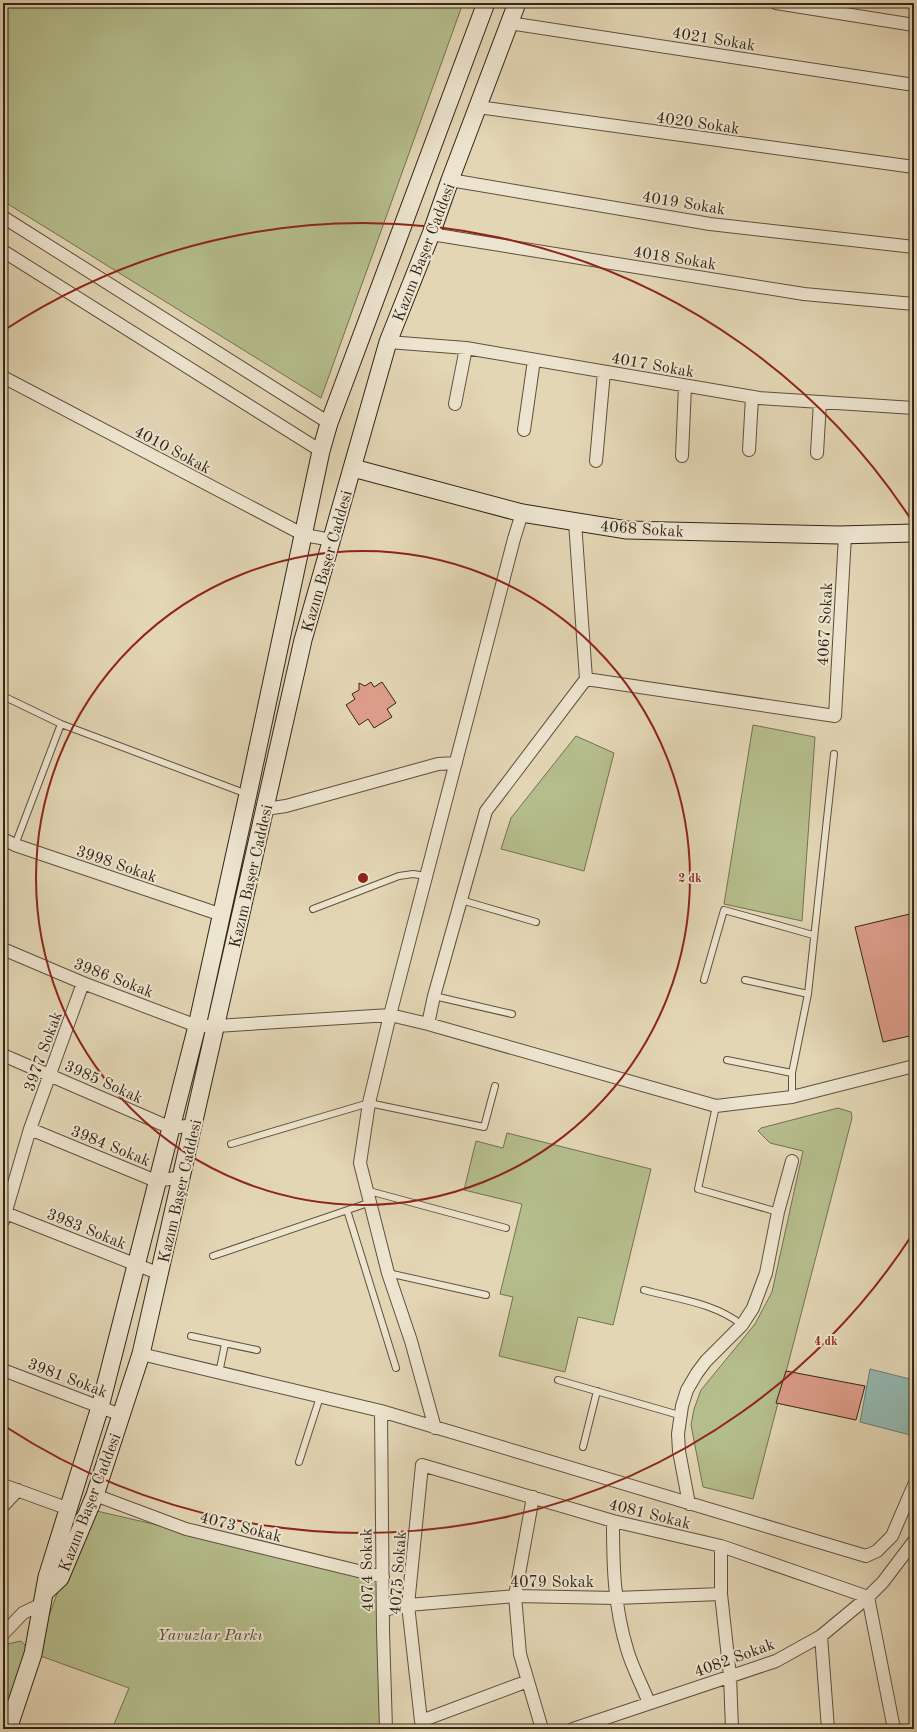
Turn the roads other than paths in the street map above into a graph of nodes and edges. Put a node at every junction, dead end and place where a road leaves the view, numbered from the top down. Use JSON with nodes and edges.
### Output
{"nodes":[{"id":1,"x":486,"y":3,"type":"edge"},
{"id":2,"x":517,"y":3,"type":"edge"},
{"id":3,"x":776,"y":3,"type":"edge"},
{"id":4,"x":509,"y":23,"type":"junction"},
{"id":5,"x":914,"y":25,"type":"edge"},
{"id":6,"x":914,"y":85,"type":"edge"},
{"id":7,"x":478,"y":107,"type":"junction"},
{"id":8,"x":914,"y":167,"type":"edge"},
{"id":9,"x":450,"y":180,"type":"junction"},
{"id":10,"x":3,"y":217,"type":"edge"},
{"id":11,"x":431,"y":234,"type":"junction"},
{"id":12,"x":914,"y":246,"type":"edge"},
{"id":13,"x":3,"y":251,"type":"edge"},
{"id":14,"x":914,"y":304,"type":"edge"},
{"id":15,"x":388,"y":342,"type":"junction"},
{"id":16,"x":466,"y":348,"type":"junction"},
{"id":17,"x":534,"y":360,"type":"junction"},
{"id":18,"x":604,"y":372,"type":"junction"},
{"id":19,"x":3,"y":377,"type":"edge"},
{"id":20,"x":685,"y":386,"type":"junction"},
{"id":21,"x":752,"y":397,"type":"junction"},
{"id":22,"x":820,"y":402,"type":"junction"},
{"id":23,"x":455,"y":404,"type":"dead end"},
{"id":24,"x":914,"y":408,"type":"edge"},
{"id":25,"x":329,"y":423,"type":"junction"},
{"id":26,"x":524,"y":430,"type":"dead end"},
{"id":27,"x":749,"y":450,"type":"dead end"},
{"id":28,"x":321,"y":451,"type":"junction"},
{"id":29,"x":817,"y":453,"type":"dead end"},
{"id":30,"x":682,"y":456,"type":"dead end"},
{"id":31,"x":596,"y":461,"type":"dead end"},
{"id":32,"x":353,"y":468,"type":"junction"},
{"id":33,"x":522,"y":513,"type":"junction"},
{"id":34,"x":575,"y":522,"type":"junction"},
{"id":35,"x":914,"y":534,"type":"edge"},
{"id":36,"x":304,"y":535,"type":"junction"},
{"id":37,"x":846,"y":535,"type":"junction"},
{"id":38,"x":332,"y":540,"type":"junction"},
{"id":39,"x":586,"y":679,"type":"junction"},
{"id":40,"x":3,"y":696,"type":"edge"},
{"id":41,"x":61,"y":724,"type":"junction"},
{"id":42,"x":834,"y":754,"type":"dead end"},
{"id":43,"x":456,"y":763,"type":"junction"},
{"id":44,"x":248,"y":794,"type":"junction"},
{"id":45,"x":265,"y":808,"type":"junction"},
{"id":46,"x":3,"y":839,"type":"edge"},
{"id":47,"x":15,"y":845,"type":"junction"},
{"id":48,"x":426,"y":876,"type":"junction"},
{"id":49,"x":461,"y":900,"type":"junction"},
{"id":50,"x":313,"y":908,"type":"dead end"},
{"id":51,"x":222,"y":915,"type":"junction"},
{"id":52,"x":536,"y":922,"type":"dead end"},
{"id":53,"x":813,"y":935,"type":"junction"},
{"id":54,"x":3,"y":949,"type":"edge"},
{"id":55,"x":704,"y":980,"type":"dead end"},
{"id":56,"x":745,"y":980,"type":"dead end"},
{"id":57,"x":83,"y":983,"type":"junction"},
{"id":58,"x":808,"y":994,"type":"junction"},
{"id":59,"x":434,"y":996,"type":"junction"},
{"id":60,"x":512,"y":1014,"type":"dead end"},
{"id":61,"x":390,"y":1015,"type":"junction"},
{"id":62,"x":428,"y":1024,"type":"junction"},
{"id":63,"x":197,"y":1026,"type":"junction"},
{"id":64,"x":216,"y":1026,"type":"junction"},
{"id":65,"x":3,"y":1054,"type":"edge"},
{"id":66,"x":726,"y":1060,"type":"dead end"},
{"id":67,"x":914,"y":1066,"type":"edge"},
{"id":68,"x":792,"y":1073,"type":"junction"},
{"id":69,"x":50,"y":1074,"type":"junction"},
{"id":70,"x":495,"y":1086,"type":"dead end"},
{"id":71,"x":792,"y":1097,"type":"junction"},
{"id":72,"x":369,"y":1103,"type":"junction"},
{"id":73,"x":716,"y":1106,"type":"junction"},
{"id":74,"x":194,"y":1125,"type":"junction"},
{"id":75,"x":171,"y":1128,"type":"junction"},
{"id":76,"x":30,"y":1129,"type":"junction"},
{"id":77,"x":231,"y":1144,"type":"dead end"},
{"id":78,"x":792,"y":1161,"type":"dead end"},
{"id":79,"x":182,"y":1177,"type":"junction"},
{"id":80,"x":156,"y":1181,"type":"junction"},
{"id":81,"x":370,"y":1196,"type":"junction"},
{"id":82,"x":347,"y":1210,"type":"junction"},
{"id":83,"x":778,"y":1212,"type":"junction"},
{"id":84,"x":4,"y":1215,"type":"edge"},
{"id":85,"x":506,"y":1228,"type":"dead end"},
{"id":86,"x":214,"y":1256,"type":"dead end"},
{"id":87,"x":137,"y":1265,"type":"junction"},
{"id":88,"x":388,"y":1273,"type":"junction"},
{"id":89,"x":160,"y":1274,"type":"junction"},
{"id":90,"x":644,"y":1290,"type":"dead end"},
{"id":91,"x":486,"y":1295,"type":"dead end"},
{"id":92,"x":742,"y":1325,"type":"junction"},
{"id":93,"x":190,"y":1336,"type":"dead end"},
{"id":94,"x":225,"y":1344,"type":"junction"},
{"id":95,"x":257,"y":1350,"type":"dead end"},
{"id":96,"x":142,"y":1354,"type":"junction"},
{"id":97,"x":396,"y":1368,"type":"dead end"},
{"id":98,"x":3,"y":1370,"type":"edge"},
{"id":99,"x":219,"y":1373,"type":"junction"},
{"id":100,"x":558,"y":1380,"type":"dead end"},
{"id":101,"x":597,"y":1391,"type":"junction"},
{"id":102,"x":320,"y":1397,"type":"junction"},
{"id":103,"x":100,"y":1407,"type":"junction"},
{"id":104,"x":381,"y":1411,"type":"junction"},
{"id":105,"x":121,"y":1415,"type":"junction"},
{"id":106,"x":679,"y":1415,"type":"junction"},
{"id":107,"x":435,"y":1428,"type":"junction"},
{"id":108,"x":583,"y":1447,"type":"dead end"},
{"id":109,"x":299,"y":1462,"type":"dead end"},
{"id":110,"x":422,"y":1465,"type":"joint"},
{"id":111,"x":914,"y":1484,"type":"edge"},
{"id":112,"x":3,"y":1485,"type":"edge"},
{"id":113,"x":18,"y":1490,"type":"junction"},
{"id":114,"x":95,"y":1495,"type":"junction"},
{"id":115,"x":533,"y":1497,"type":"junction"},
{"id":116,"x":689,"y":1504,"type":"junction"},
{"id":117,"x":3,"y":1506,"type":"edge"},
{"id":118,"x":68,"y":1509,"type":"junction"},
{"id":119,"x":614,"y":1521,"type":"junction"},
{"id":120,"x":914,"y":1541,"type":"edge"},
{"id":121,"x":721,"y":1546,"type":"junction"},
{"id":122,"x":382,"y":1577,"type":"junction"},
{"id":123,"x":721,"y":1594,"type":"junction"},
{"id":124,"x":515,"y":1596,"type":"junction"},
{"id":125,"x":868,"y":1597,"type":"junction"},
{"id":126,"x":43,"y":1598,"type":"junction"},
{"id":127,"x":616,"y":1598,"type":"junction"},
{"id":128,"x":408,"y":1605,"type":"junction"},
{"id":129,"x":383,"y":1610,"type":"junction"},
{"id":130,"x":3,"y":1634,"type":"edge"},
{"id":131,"x":820,"y":1636,"type":"junction"},
{"id":132,"x":730,"y":1676,"type":"junction"},
{"id":133,"x":528,"y":1681,"type":"junction"},
{"id":134,"x":649,"y":1703,"type":"junction"},
{"id":135,"x":422,"y":1725,"type":"edge"},
{"id":136,"x":8,"y":1729,"type":"edge"},
{"id":137,"x":386,"y":1729,"type":"edge"},
{"id":138,"x":542,"y":1729,"type":"edge"},
{"id":139,"x":573,"y":1729,"type":"edge"},
{"id":140,"x":732,"y":1729,"type":"edge"},
{"id":141,"x":828,"y":1729,"type":"edge"},
{"id":142,"x":894,"y":1729,"type":"edge"}],
"edges":[{"from":1,"to":25,"type":"main road","name":"Kazım Başer Caddesi"},
{"from":2,"to":4,"type":"main road","name":"Kazım Başer Caddesi"},
{"from":3,"to":5,"type":"street"},
{"from":4,"to":6,"type":"street","name":"4021 Sokak"},
{"from":4,"to":7,"type":"main road","name":"Kazım Başer Caddesi"},
{"from":7,"to":8,"type":"street","name":"4020 Sokak"},
{"from":7,"to":9,"type":"main road","name":"Kazım Başer Caddesi"},
{"from":9,"to":11,"type":"main road","name":"Kazım Başer Caddesi"},
{"from":9,"to":12,"type":"street","name":"4019 Sokak"},
{"from":10,"to":25,"type":"street"},
{"from":11,"to":14,"type":"street","name":"4018 Sokak"},
{"from":11,"to":15,"type":"main road","name":"Kazım Başer Caddesi"},
{"from":13,"to":28,"type":"street"},
{"from":15,"to":16,"type":"street","name":"4017 Sokak"},
{"from":15,"to":32,"type":"main road","name":"Kazım Başer Caddesi"},
{"from":16,"to":17,"type":"street","name":"4017 Sokak"},
{"from":16,"to":23,"type":"street"},
{"from":17,"to":18,"type":"street","name":"4017 Sokak"},
{"from":17,"to":26,"type":"street"},
{"from":18,"to":20,"type":"street","name":"4017 Sokak"},
{"from":18,"to":31,"type":"street"},
{"from":19,"to":36,"type":"street","name":"4010 Sokak"},
{"from":20,"to":21,"type":"street","name":"4017 Sokak"},
{"from":20,"to":30,"type":"street"},
{"from":21,"to":22,"type":"street","name":"4017 Sokak"},
{"from":21,"to":27,"type":"street"},
{"from":22,"to":24,"type":"street","name":"4017 Sokak"},
{"from":22,"to":29,"type":"street"},
{"from":25,"to":28,"type":"main road","name":"Kazım Başer Caddesi"},
{"from":28,"to":36,"type":"main road","name":"Kazım Başer Caddesi"},
{"from":32,"to":33,"type":"main road","name":"4068 Sokak"},
{"from":32,"to":38,"type":"main road","name":"Kazım Başer Caddesi"},
{"from":33,"to":34,"type":"main road","name":"4068 Sokak"},
{"from":33,"to":43,"type":"street"},
{"from":34,"to":37,"type":"main road","name":"4068 Sokak"},
{"from":34,"to":39,"type":"street"},
{"from":35,"to":37,"type":"main road","name":"4068 Sokak"},
{"from":36,"to":38,"type":"street","name":"4010 Sokak"},
{"from":36,"to":44,"type":"main road","name":"Kazım Başer Caddesi"},
{"from":37,"to":39,"type":"street","name":"4067 Sokak"},
{"from":38,"to":45,"type":"main road","name":"Kazım Başer Caddesi"},
{"from":39,"to":49,"type":"street"},
{"from":40,"to":41,"type":"lane"},
{"from":41,"to":44,"type":"lane"},
{"from":41,"to":47,"type":"lane"},
{"from":42,"to":53,"type":"lane"},
{"from":43,"to":45,"type":"street"},
{"from":43,"to":48,"type":"street"},
{"from":44,"to":51,"type":"main road","name":"Kazım Başer Caddesi"},
{"from":45,"to":64,"type":"main road","name":"Kazım Başer Caddesi"},
{"from":46,"to":47,"type":"street","name":"3998 Sokak"},
{"from":47,"to":51,"type":"street","name":"3998 Sokak"},
{"from":48,"to":50,"type":"lane"},
{"from":48,"to":61,"type":"street"},
{"from":49,"to":52,"type":"lane"},
{"from":49,"to":59,"type":"street"},
{"from":51,"to":63,"type":"main road","name":"Kazım Başer Caddesi"},
{"from":53,"to":55,"type":"lane"},
{"from":53,"to":58,"type":"lane"},
{"from":54,"to":57,"type":"street","name":"3986 Sokak"},
{"from":56,"to":58,"type":"lane"},
{"from":57,"to":63,"type":"street","name":"3986 Sokak"},
{"from":57,"to":69,"type":"street","name":"3977 Sokak"},
{"from":58,"to":68,"type":"lane"},
{"from":59,"to":60,"type":"lane"},
{"from":59,"to":62,"type":"street"},
{"from":61,"to":62,"type":"street","name":"3986 Sokak"},
{"from":61,"to":64,"type":"street","name":"3986 Sokak"},
{"from":61,"to":72,"type":"street"},
{"from":62,"to":73,"type":"street","name":"3986 Sokak"},
{"from":63,"to":64,"type":"street","name":"3986 Sokak"},
{"from":63,"to":75,"type":"main road","name":"Kazım Başer Caddesi"},
{"from":64,"to":74,"type":"main road","name":"Kazım Başer Caddesi"},
{"from":65,"to":69,"type":"street","name":"3985 Sokak"},
{"from":66,"to":68,"type":"lane"},
{"from":67,"to":71,"type":"street"},
{"from":68,"to":71,"type":"lane"},
{"from":69,"to":75,"type":"street","name":"3985 Sokak"},
{"from":69,"to":76,"type":"street","name":"3977 Sokak"},
{"from":70,"to":72,"type":"lane"},
{"from":71,"to":73,"type":"street"},
{"from":72,"to":77,"type":"lane"},
{"from":72,"to":81,"type":"street"},
{"from":73,"to":83,"type":"lane"},
{"from":74,"to":75,"type":"street"},
{"from":74,"to":79,"type":"main road","name":"Kazım Başer Caddesi"},
{"from":75,"to":80,"type":"main road","name":"Kazım Başer Caddesi"},
{"from":76,"to":80,"type":"street","name":"3984 Sokak"},
{"from":76,"to":84,"type":"street","name":"3977 Sokak"},
{"from":78,"to":83,"type":"street"},
{"from":79,"to":80,"type":"street","name":"3984 Sokak"},
{"from":79,"to":89,"type":"main road","name":"Kazım Başer Caddesi"},
{"from":80,"to":87,"type":"main road","name":"Kazım Başer Caddesi"},
{"from":81,"to":82,"type":"lane"},
{"from":81,"to":85,"type":"lane"},
{"from":81,"to":88,"type":"street"},
{"from":82,"to":86,"type":"lane"},
{"from":82,"to":97,"type":"lane"},
{"from":83,"to":92,"type":"street"},
{"from":84,"to":87,"type":"street","name":"3983 Sokak"},
{"from":87,"to":89,"type":"street","name":"3983 Sokak"},
{"from":87,"to":103,"type":"main road","name":"Kazım Başer Caddesi"},
{"from":88,"to":91,"type":"lane"},
{"from":88,"to":107,"type":"street"},
{"from":89,"to":96,"type":"main road","name":"Kazım Başer Caddesi"},
{"from":90,"to":92,"type":"lane"},
{"from":92,"to":106,"type":"street"},
{"from":93,"to":94,"type":"lane"},
{"from":94,"to":95,"type":"lane"},
{"from":94,"to":99,"type":"lane"},
{"from":96,"to":99,"type":"street"},
{"from":96,"to":105,"type":"main road","name":"Kazım Başer Caddesi"},
{"from":98,"to":103,"type":"street","name":"3981 Sokak"},
{"from":99,"to":102,"type":"street"},
{"from":100,"to":101,"type":"lane"},
{"from":101,"to":106,"type":"lane"},
{"from":101,"to":108,"type":"lane"},
{"from":102,"to":104,"type":"street"},
{"from":102,"to":109,"type":"lane"},
{"from":103,"to":105,"type":"street","name":"3981 Sokak"},
{"from":103,"to":118,"type":"main road","name":"Kazım Başer Caddesi"},
{"from":104,"to":107,"type":"street"},
{"from":104,"to":122,"type":"street","name":"4074 Sokak"},
{"from":105,"to":114,"type":"main road","name":"Kazım Başer Caddesi"},
{"from":106,"to":116,"type":"street"},
{"from":107,"to":116,"type":"street"},
{"from":110,"to":115,"type":"street","name":"4081 Sokak"},
{"from":110,"to":128,"type":"street","name":"4075 Sokak"},
{"from":111,"to":116,"type":"street"},
{"from":112,"to":113,"type":"street"},
{"from":113,"to":117,"type":"street"},
{"from":113,"to":118,"type":"street"},
{"from":114,"to":122,"type":"street","name":"4073 Sokak"},
{"from":114,"to":126,"type":"main road","name":"Kazım Başer Caddesi"},
{"from":115,"to":119,"type":"street","name":"4081 Sokak"},
{"from":115,"to":124,"type":"street"},
{"from":118,"to":126,"type":"main road","name":"Kazım Başer Caddesi"},
{"from":119,"to":121,"type":"street","name":"4081 Sokak"},
{"from":119,"to":127,"type":"street"},
{"from":120,"to":125,"type":"street","name":"4082 Sokak"},
{"from":121,"to":123,"type":"street"},
{"from":121,"to":125,"type":"street","name":"4081 Sokak"},
{"from":122,"to":129,"type":"street","name":"4074 Sokak"},
{"from":123,"to":127,"type":"street","name":"4079 Sokak"},
{"from":123,"to":132,"type":"street"},
{"from":124,"to":127,"type":"street","name":"4079 Sokak"},
{"from":124,"to":128,"type":"street","name":"4079 Sokak"},
{"from":124,"to":133,"type":"street"},
{"from":125,"to":131,"type":"street","name":"4082 Sokak"},
{"from":125,"to":142,"type":"street"},
{"from":126,"to":130,"type":"street"},
{"from":126,"to":136,"type":"main road","name":"Kazım Başer Caddesi"},
{"from":127,"to":134,"type":"street"},
{"from":128,"to":129,"type":"street","name":"4079 Sokak"},
{"from":128,"to":135,"type":"street","name":"4075 Sokak"},
{"from":129,"to":137,"type":"street","name":"4074 Sokak"},
{"from":131,"to":132,"type":"street","name":"4082 Sokak"},
{"from":131,"to":141,"type":"street"},
{"from":132,"to":134,"type":"street","name":"4082 Sokak"},
{"from":132,"to":140,"type":"street"},
{"from":133,"to":135,"type":"street"},
{"from":133,"to":138,"type":"street"},
{"from":134,"to":139,"type":"street","name":"4082 Sokak"}]}
